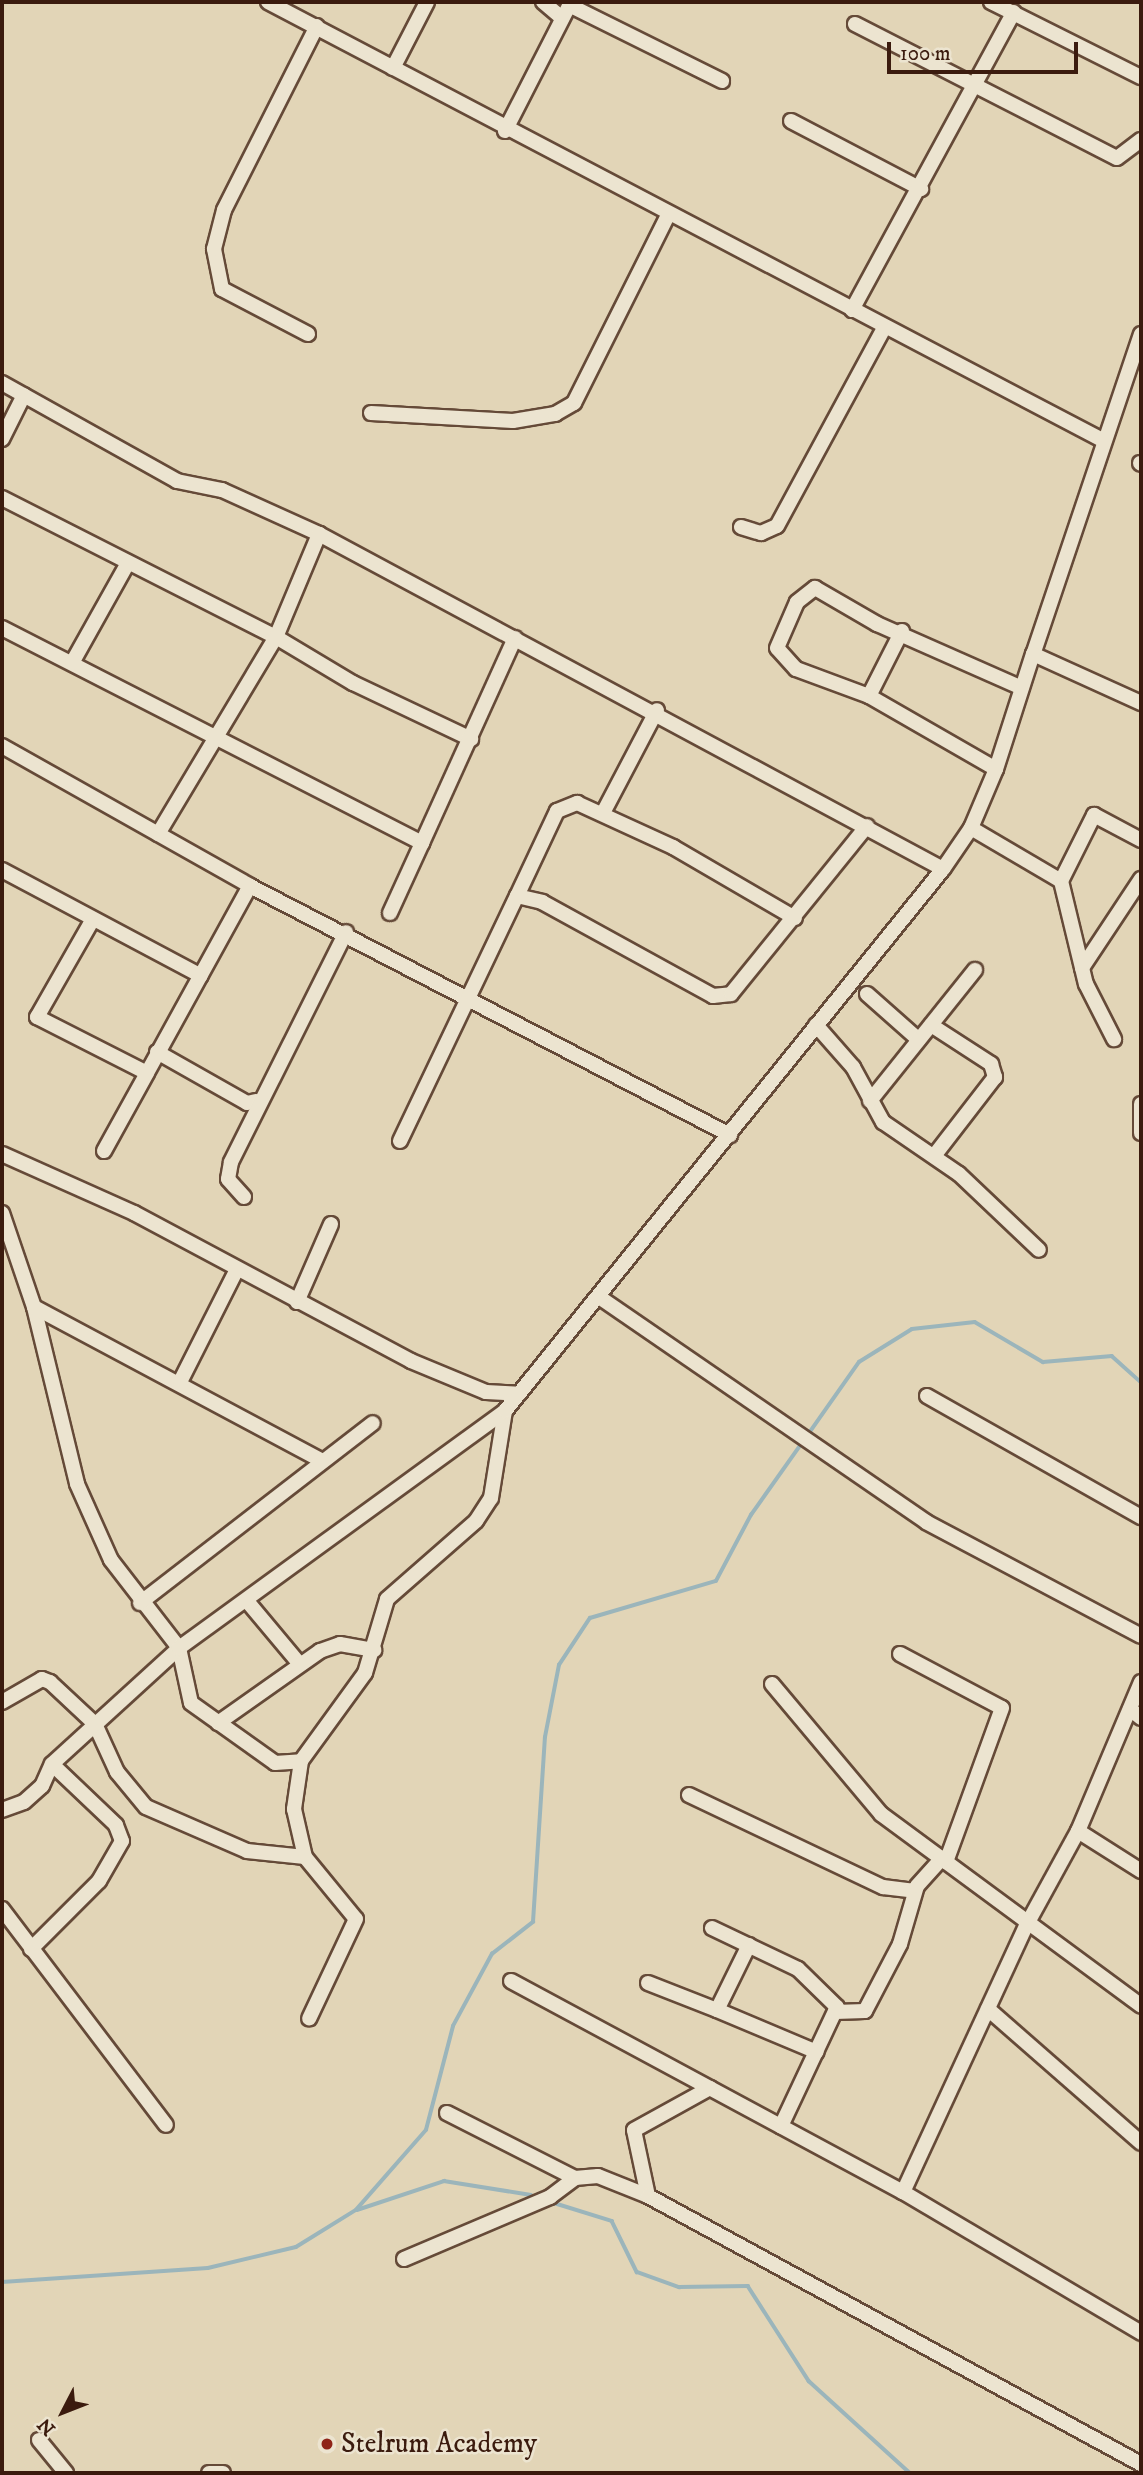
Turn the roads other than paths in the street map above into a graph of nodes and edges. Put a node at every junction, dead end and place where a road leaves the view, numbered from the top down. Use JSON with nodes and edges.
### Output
{"nodes":[{"id":1,"x":268,"y":2,"type":"edge"},
{"id":2,"x":427,"y":2,"type":"edge"},
{"id":3,"x":543,"y":2,"type":"edge"},
{"id":4,"x":991,"y":2,"type":"edge"},
{"id":5,"x":567,"y":8,"type":"edge"},
{"id":6,"x":1014,"y":12,"type":"junction"},
{"id":7,"x":855,"y":24,"type":"dead end"},
{"id":8,"x":317,"y":26,"type":"junction"},
{"id":9,"x":393,"y":68,"type":"junction"},
{"id":10,"x":1141,"y":77,"type":"edge"},
{"id":11,"x":722,"y":81,"type":"dead end"},
{"id":12,"x":972,"y":87,"type":"junction"},
{"id":13,"x":791,"y":121,"type":"dead end"},
{"id":14,"x":505,"y":131,"type":"junction"},
{"id":15,"x":1141,"y":140,"type":"edge"},
{"id":16,"x":921,"y":189,"type":"junction"},
{"id":17,"x":668,"y":215,"type":"junction"},
{"id":18,"x":852,"y":310,"type":"junction"},
{"id":19,"x":884,"y":328,"type":"junction"},
{"id":20,"x":308,"y":334,"type":"dead end"},
{"id":21,"x":1141,"y":334,"type":"edge"},
{"id":22,"x":2,"y":383,"type":"edge"},
{"id":23,"x":24,"y":395,"type":"junction"},
{"id":24,"x":371,"y":413,"type":"dead end"},
{"id":25,"x":2,"y":439,"type":"edge"},
{"id":26,"x":1104,"y":441,"type":"junction"},
{"id":27,"x":2,"y":498,"type":"edge"},
{"id":28,"x":741,"y":527,"type":"dead end"},
{"id":29,"x":319,"y":534,"type":"junction"},
{"id":30,"x":128,"y":563,"type":"junction"},
{"id":31,"x":2,"y":628,"type":"edge"},
{"id":32,"x":902,"y":631,"type":"junction"},
{"id":33,"x":276,"y":637,"type":"junction"},
{"id":34,"x":515,"y":638,"type":"junction"},
{"id":35,"x":1033,"y":654,"type":"junction"},
{"id":36,"x":72,"y":663,"type":"junction"},
{"id":37,"x":1022,"y":688,"type":"junction"},
{"id":38,"x":869,"y":696,"type":"junction"},
{"id":39,"x":1141,"y":703,"type":"edge"},
{"id":40,"x":657,"y":710,"type":"junction"},
{"id":41,"x":218,"y":736,"type":"junction"},
{"id":42,"x":471,"y":739,"type":"junction"},
{"id":43,"x":2,"y":746,"type":"edge"},
{"id":44,"x":996,"y":769,"type":"junction"},
{"id":45,"x":603,"y":813,"type":"junction"},
{"id":46,"x":867,"y":826,"type":"junction"},
{"id":47,"x":971,"y":828,"type":"junction"},
{"id":48,"x":158,"y":834,"type":"junction"},
{"id":49,"x":1141,"y":840,"type":"edge"},
{"id":50,"x":422,"y":843,"type":"junction"},
{"id":51,"x":943,"y":869,"type":"junction"},
{"id":52,"x":2,"y":870,"type":"edge"},
{"id":53,"x":1141,"y":879,"type":"edge"},
{"id":54,"x":1061,"y":881,"type":"junction"},
{"id":55,"x":250,"y":886,"type":"junction"},
{"id":56,"x":517,"y":896,"type":"junction"},
{"id":57,"x":390,"y":913,"type":"dead end"},
{"id":58,"x":795,"y":918,"type":"junction"},
{"id":59,"x":93,"y":919,"type":"junction"},
{"id":60,"x":346,"y":932,"type":"junction"},
{"id":61,"x":1082,"y":968,"type":"junction"},
{"id":62,"x":975,"y":970,"type":"dead end"},
{"id":63,"x":201,"y":976,"type":"junction"},
{"id":64,"x":867,"y":994,"type":"dead end"},
{"id":65,"x":468,"y":996,"type":"junction"},
{"id":66,"x":816,"y":1025,"type":"junction"},
{"id":67,"x":931,"y":1025,"type":"junction"},
{"id":68,"x":1114,"y":1039,"type":"dead end"},
{"id":69,"x":919,"y":1040,"type":"junction"},
{"id":70,"x":157,"y":1052,"type":"junction"},
{"id":71,"x":146,"y":1073,"type":"junction"},
{"id":72,"x":256,"y":1101,"type":"junction"},
{"id":73,"x":870,"y":1101,"type":"junction"},
{"id":74,"x":1141,"y":1104,"type":"edge"},
{"id":75,"x":1141,"y":1133,"type":"edge"},
{"id":76,"x":730,"y":1135,"type":"junction"},
{"id":77,"x":400,"y":1141,"type":"dead end"},
{"id":78,"x":104,"y":1151,"type":"dead end"},
{"id":79,"x":2,"y":1154,"type":"edge"},
{"id":80,"x":933,"y":1156,"type":"junction"},
{"id":81,"x":244,"y":1197,"type":"dead end"},
{"id":82,"x":2,"y":1213,"type":"edge"},
{"id":83,"x":331,"y":1224,"type":"dead end"},
{"id":84,"x":1039,"y":1250,"type":"dead end"},
{"id":85,"x":236,"y":1271,"type":"junction"},
{"id":86,"x":599,"y":1297,"type":"junction"},
{"id":87,"x":297,"y":1302,"type":"junction"},
{"id":88,"x":34,"y":1307,"type":"junction"},
{"id":89,"x":180,"y":1382,"type":"junction"},
{"id":90,"x":519,"y":1394,"type":"junction"},
{"id":91,"x":927,"y":1396,"type":"dead end"},
{"id":92,"x":505,"y":1410,"type":"junction"},
{"id":93,"x":373,"y":1423,"type":"dead end"},
{"id":94,"x":323,"y":1461,"type":"junction"},
{"id":95,"x":1141,"y":1517,"type":"edge"},
{"id":96,"x":247,"y":1601,"type":"junction"},
{"id":97,"x":140,"y":1603,"type":"junction"},
{"id":98,"x":1141,"y":1636,"type":"edge"},
{"id":99,"x":179,"y":1648,"type":"junction"},
{"id":100,"x":374,"y":1650,"type":"junction"},
{"id":101,"x":900,"y":1654,"type":"dead end"},
{"id":102,"x":298,"y":1662,"type":"junction"},
{"id":103,"x":1141,"y":1682,"type":"edge"},
{"id":104,"x":772,"y":1684,"type":"dead end"},
{"id":105,"x":2,"y":1702,"type":"edge"},
{"id":106,"x":1135,"y":1713,"type":"edge"},
{"id":107,"x":218,"y":1723,"type":"junction"},
{"id":108,"x":95,"y":1724,"type":"junction"},
{"id":109,"x":301,"y":1761,"type":"junction"},
{"id":110,"x":52,"y":1764,"type":"junction"},
{"id":111,"x":689,"y":1795,"type":"dead end"},
{"id":112,"x":2,"y":1810,"type":"edge"},
{"id":113,"x":1078,"y":1831,"type":"junction"},
{"id":114,"x":305,"y":1857,"type":"junction"},
{"id":115,"x":944,"y":1860,"type":"junction"},
{"id":116,"x":1141,"y":1871,"type":"edge"},
{"id":117,"x":915,"y":1891,"type":"junction"},
{"id":118,"x":2,"y":1909,"type":"edge"},
{"id":119,"x":1026,"y":1926,"type":"junction"},
{"id":120,"x":712,"y":1928,"type":"dead end"},
{"id":121,"x":749,"y":1945,"type":"junction"},
{"id":122,"x":31,"y":1949,"type":"junction"},
{"id":123,"x":510,"y":1981,"type":"dead end"},
{"id":124,"x":648,"y":1983,"type":"dead end"},
{"id":125,"x":1141,"y":2006,"type":"edge"},
{"id":126,"x":716,"y":2010,"type":"junction"},
{"id":127,"x":988,"y":2010,"type":"junction"},
{"id":128,"x":835,"y":2012,"type":"junction"},
{"id":129,"x":309,"y":2019,"type":"dead end"},
{"id":130,"x":817,"y":2052,"type":"junction"},
{"id":131,"x":710,"y":2088,"type":"junction"},
{"id":132,"x":447,"y":2113,"type":"dead end"},
{"id":133,"x":166,"y":2125,"type":"dead end"},
{"id":134,"x":781,"y":2126,"type":"junction"},
{"id":135,"x":1141,"y":2143,"type":"edge"},
{"id":136,"x":575,"y":2178,"type":"junction"},
{"id":137,"x":903,"y":2192,"type":"junction"},
{"id":138,"x":648,"y":2196,"type":"junction"},
{"id":139,"x":404,"y":2259,"type":"dead end"},
{"id":140,"x":1141,"y":2333,"type":"edge"},
{"id":141,"x":39,"y":2440,"type":"dead end"},
{"id":142,"x":1141,"y":2464,"type":"edge"},
{"id":143,"x":66,"y":2473,"type":"edge"},
{"id":144,"x":209,"y":2473,"type":"edge"},
{"id":145,"x":223,"y":2473,"type":"edge"}],
"edges":[{"from":1,"to":8,"type":"street"},
{"from":2,"to":9,"type":"street"},
{"from":3,"to":5,"type":"street"},
{"from":4,"to":6,"type":"street"},
{"from":5,"to":11,"type":"street"},
{"from":5,"to":14,"type":"street"},
{"from":6,"to":10,"type":"street"},
{"from":6,"to":12,"type":"street"},
{"from":7,"to":12,"type":"street"},
{"from":8,"to":9,"type":"street"},
{"from":8,"to":20,"type":"street"},
{"from":9,"to":14,"type":"street"},
{"from":12,"to":15,"type":"street"},
{"from":12,"to":16,"type":"street"},
{"from":13,"to":16,"type":"street"},
{"from":14,"to":17,"type":"street"},
{"from":16,"to":18,"type":"street"},
{"from":17,"to":18,"type":"street"},
{"from":17,"to":24,"type":"street"},
{"from":18,"to":19,"type":"street"},
{"from":19,"to":26,"type":"street"},
{"from":19,"to":28,"type":"street"},
{"from":21,"to":26,"type":"street"},
{"from":22,"to":23,"type":"street"},
{"from":23,"to":25,"type":"street"},
{"from":23,"to":29,"type":"street"},
{"from":26,"to":35,"type":"street"},
{"from":27,"to":30,"type":"street"},
{"from":29,"to":33,"type":"street"},
{"from":29,"to":34,"type":"street"},
{"from":30,"to":33,"type":"street"},
{"from":30,"to":36,"type":"street"},
{"from":31,"to":36,"type":"street"},
{"from":32,"to":37,"type":"street"},
{"from":32,"to":38,"type":"street"},
{"from":32,"to":38,"type":"street"},
{"from":33,"to":41,"type":"street"},
{"from":33,"to":42,"type":"street"},
{"from":34,"to":40,"type":"street"},
{"from":34,"to":42,"type":"street"},
{"from":35,"to":37,"type":"street"},
{"from":35,"to":39,"type":"street"},
{"from":36,"to":41,"type":"street"},
{"from":37,"to":44,"type":"street"},
{"from":38,"to":44,"type":"street"},
{"from":40,"to":45,"type":"street"},
{"from":40,"to":46,"type":"street"},
{"from":41,"to":48,"type":"street"},
{"from":41,"to":50,"type":"street"},
{"from":42,"to":50,"type":"street"},
{"from":43,"to":48,"type":"street"},
{"from":44,"to":47,"type":"street"},
{"from":45,"to":56,"type":"street"},
{"from":45,"to":58,"type":"street"},
{"from":46,"to":51,"type":"street"},
{"from":46,"to":58,"type":"street"},
{"from":47,"to":51,"type":"street"},
{"from":47,"to":54,"type":"street"},
{"from":48,"to":55,"type":"street"},
{"from":49,"to":54,"type":"street"},
{"from":50,"to":57,"type":"street"},
{"from":51,"to":66,"type":"street"},
{"from":52,"to":59,"type":"street"},
{"from":53,"to":61,"type":"street"},
{"from":54,"to":61,"type":"street"},
{"from":55,"to":60,"type":"street"},
{"from":55,"to":63,"type":"street"},
{"from":56,"to":58,"type":"street"},
{"from":56,"to":65,"type":"street"},
{"from":59,"to":63,"type":"street"},
{"from":59,"to":71,"type":"street"},
{"from":60,"to":65,"type":"street"},
{"from":60,"to":72,"type":"street"},
{"from":61,"to":68,"type":"street"},
{"from":62,"to":67,"type":"street"},
{"from":63,"to":70,"type":"street"},
{"from":64,"to":69,"type":"street"},
{"from":65,"to":76,"type":"street"},
{"from":65,"to":77,"type":"street"},
{"from":66,"to":73,"type":"street"},
{"from":66,"to":76,"type":"street"},
{"from":67,"to":69,"type":"street"},
{"from":67,"to":80,"type":"street"},
{"from":69,"to":73,"type":"street"},
{"from":70,"to":71,"type":"street"},
{"from":70,"to":72,"type":"street"},
{"from":71,"to":78,"type":"street"},
{"from":72,"to":81,"type":"street"},
{"from":73,"to":80,"type":"street"},
{"from":74,"to":75,"type":"street"},
{"from":76,"to":86,"type":"street"},
{"from":79,"to":85,"type":"street"},
{"from":80,"to":84,"type":"street"},
{"from":82,"to":88,"type":"street"},
{"from":83,"to":87,"type":"street"},
{"from":85,"to":87,"type":"street"},
{"from":85,"to":89,"type":"street"},
{"from":86,"to":90,"type":"street"},
{"from":86,"to":98,"type":"street"},
{"from":87,"to":90,"type":"street"},
{"from":88,"to":89,"type":"street"},
{"from":88,"to":97,"type":"street"},
{"from":89,"to":94,"type":"street"},
{"from":90,"to":92,"type":"street"},
{"from":91,"to":95,"type":"street"},
{"from":92,"to":96,"type":"street"},
{"from":92,"to":100,"type":"street"},
{"from":93,"to":94,"type":"street"},
{"from":94,"to":97,"type":"street"},
{"from":96,"to":99,"type":"street"},
{"from":96,"to":102,"type":"street"},
{"from":97,"to":99,"type":"street"},
{"from":99,"to":107,"type":"street"},
{"from":99,"to":108,"type":"street"},
{"from":100,"to":102,"type":"street"},
{"from":100,"to":109,"type":"street"},
{"from":101,"to":115,"type":"street"},
{"from":102,"to":107,"type":"street"},
{"from":103,"to":106,"type":"street"},
{"from":104,"to":115,"type":"street"},
{"from":105,"to":108,"type":"street"},
{"from":106,"to":113,"type":"street"},
{"from":107,"to":109,"type":"street"},
{"from":108,"to":110,"type":"street"},
{"from":108,"to":114,"type":"street"},
{"from":109,"to":114,"type":"street"},
{"from":110,"to":112,"type":"street"},
{"from":110,"to":122,"type":"street"},
{"from":111,"to":117,"type":"street"},
{"from":113,"to":116,"type":"street"},
{"from":113,"to":119,"type":"street"},
{"from":114,"to":129,"type":"street"},
{"from":115,"to":117,"type":"street"},
{"from":115,"to":119,"type":"street"},
{"from":117,"to":128,"type":"street"},
{"from":118,"to":122,"type":"street"},
{"from":119,"to":125,"type":"street"},
{"from":119,"to":127,"type":"street"},
{"from":120,"to":121,"type":"street"},
{"from":121,"to":126,"type":"street"},
{"from":121,"to":128,"type":"street"},
{"from":122,"to":133,"type":"street"},
{"from":123,"to":131,"type":"street"},
{"from":124,"to":126,"type":"street"},
{"from":126,"to":130,"type":"street"},
{"from":127,"to":135,"type":"street"},
{"from":127,"to":137,"type":"street"},
{"from":128,"to":130,"type":"street"},
{"from":130,"to":134,"type":"street"},
{"from":131,"to":134,"type":"street"},
{"from":131,"to":138,"type":"street"},
{"from":132,"to":136,"type":"street"},
{"from":134,"to":137,"type":"street"},
{"from":136,"to":138,"type":"street"},
{"from":136,"to":139,"type":"street"},
{"from":137,"to":140,"type":"street"},
{"from":138,"to":142,"type":"street"},
{"from":141,"to":143,"type":"street"},
{"from":144,"to":145,"type":"street"}]}
